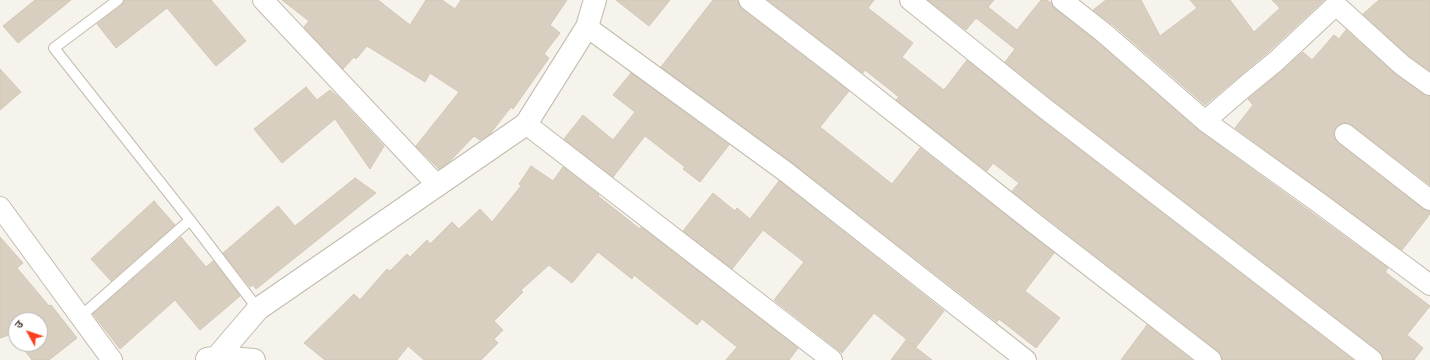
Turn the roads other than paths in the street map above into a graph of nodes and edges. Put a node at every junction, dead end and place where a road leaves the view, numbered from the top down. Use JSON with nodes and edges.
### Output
{"nodes":[{"id":1,"x":118,"y":0,"type":"edge"},
{"id":2,"x":263,"y":0,"type":"edge"},
{"id":3,"x":595,"y":0,"type":"edge"},
{"id":4,"x":749,"y":0,"type":"edge"},
{"id":5,"x":910,"y":0,"type":"edge"},
{"id":6,"x":1062,"y":0,"type":"edge"},
{"id":7,"x":1339,"y":2,"type":"edge"},
{"id":8,"x":587,"y":27,"type":"junction"},
{"id":9,"x":1430,"y":85,"type":"edge"},
{"id":10,"x":1205,"y":121,"type":"junction"},
{"id":11,"x":526,"y":124,"type":"junction"},
{"id":12,"x":1345,"y":134,"type":"dead end"},
{"id":13,"x":437,"y":186,"type":"junction"},
{"id":14,"x":1430,"y":200,"type":"edge"},
{"id":15,"x":0,"y":207,"type":"edge"},
{"id":16,"x":190,"y":220,"type":"junction"},
{"id":17,"x":1430,"y":285,"type":"edge"},
{"id":18,"x":258,"y":309,"type":"junction"},
{"id":19,"x":80,"y":317,"type":"junction"},
{"id":20,"x":210,"y":358,"type":"edge"},
{"id":21,"x":112,"y":360,"type":"edge"},
{"id":22,"x":254,"y":360,"type":"edge"},
{"id":23,"x":832,"y":360,"type":"edge"},
{"id":24,"x":1026,"y":360,"type":"edge"},
{"id":25,"x":1211,"y":360,"type":"edge"},
{"id":26,"x":1372,"y":360,"type":"edge"}],
"edges":[{"from":1,"to":16,"type":"lane"},
{"from":2,"to":13,"type":"street"},
{"from":3,"to":8,"type":"street"},
{"from":4,"to":25,"type":"street"},
{"from":5,"to":26,"type":"street"},
{"from":6,"to":10,"type":"street"},
{"from":7,"to":9,"type":"street"},
{"from":7,"to":10,"type":"street"},
{"from":8,"to":11,"type":"street"},
{"from":8,"to":24,"type":"street"},
{"from":10,"to":17,"type":"street"},
{"from":11,"to":13,"type":"street"},
{"from":11,"to":23,"type":"street"},
{"from":12,"to":14,"type":"street"},
{"from":13,"to":18,"type":"street"},
{"from":15,"to":19,"type":"street"},
{"from":16,"to":18,"type":"lane"},
{"from":16,"to":19,"type":"lane"},
{"from":18,"to":20,"type":"street"},
{"from":19,"to":21,"type":"street"},
{"from":20,"to":22,"type":"street"}]}
